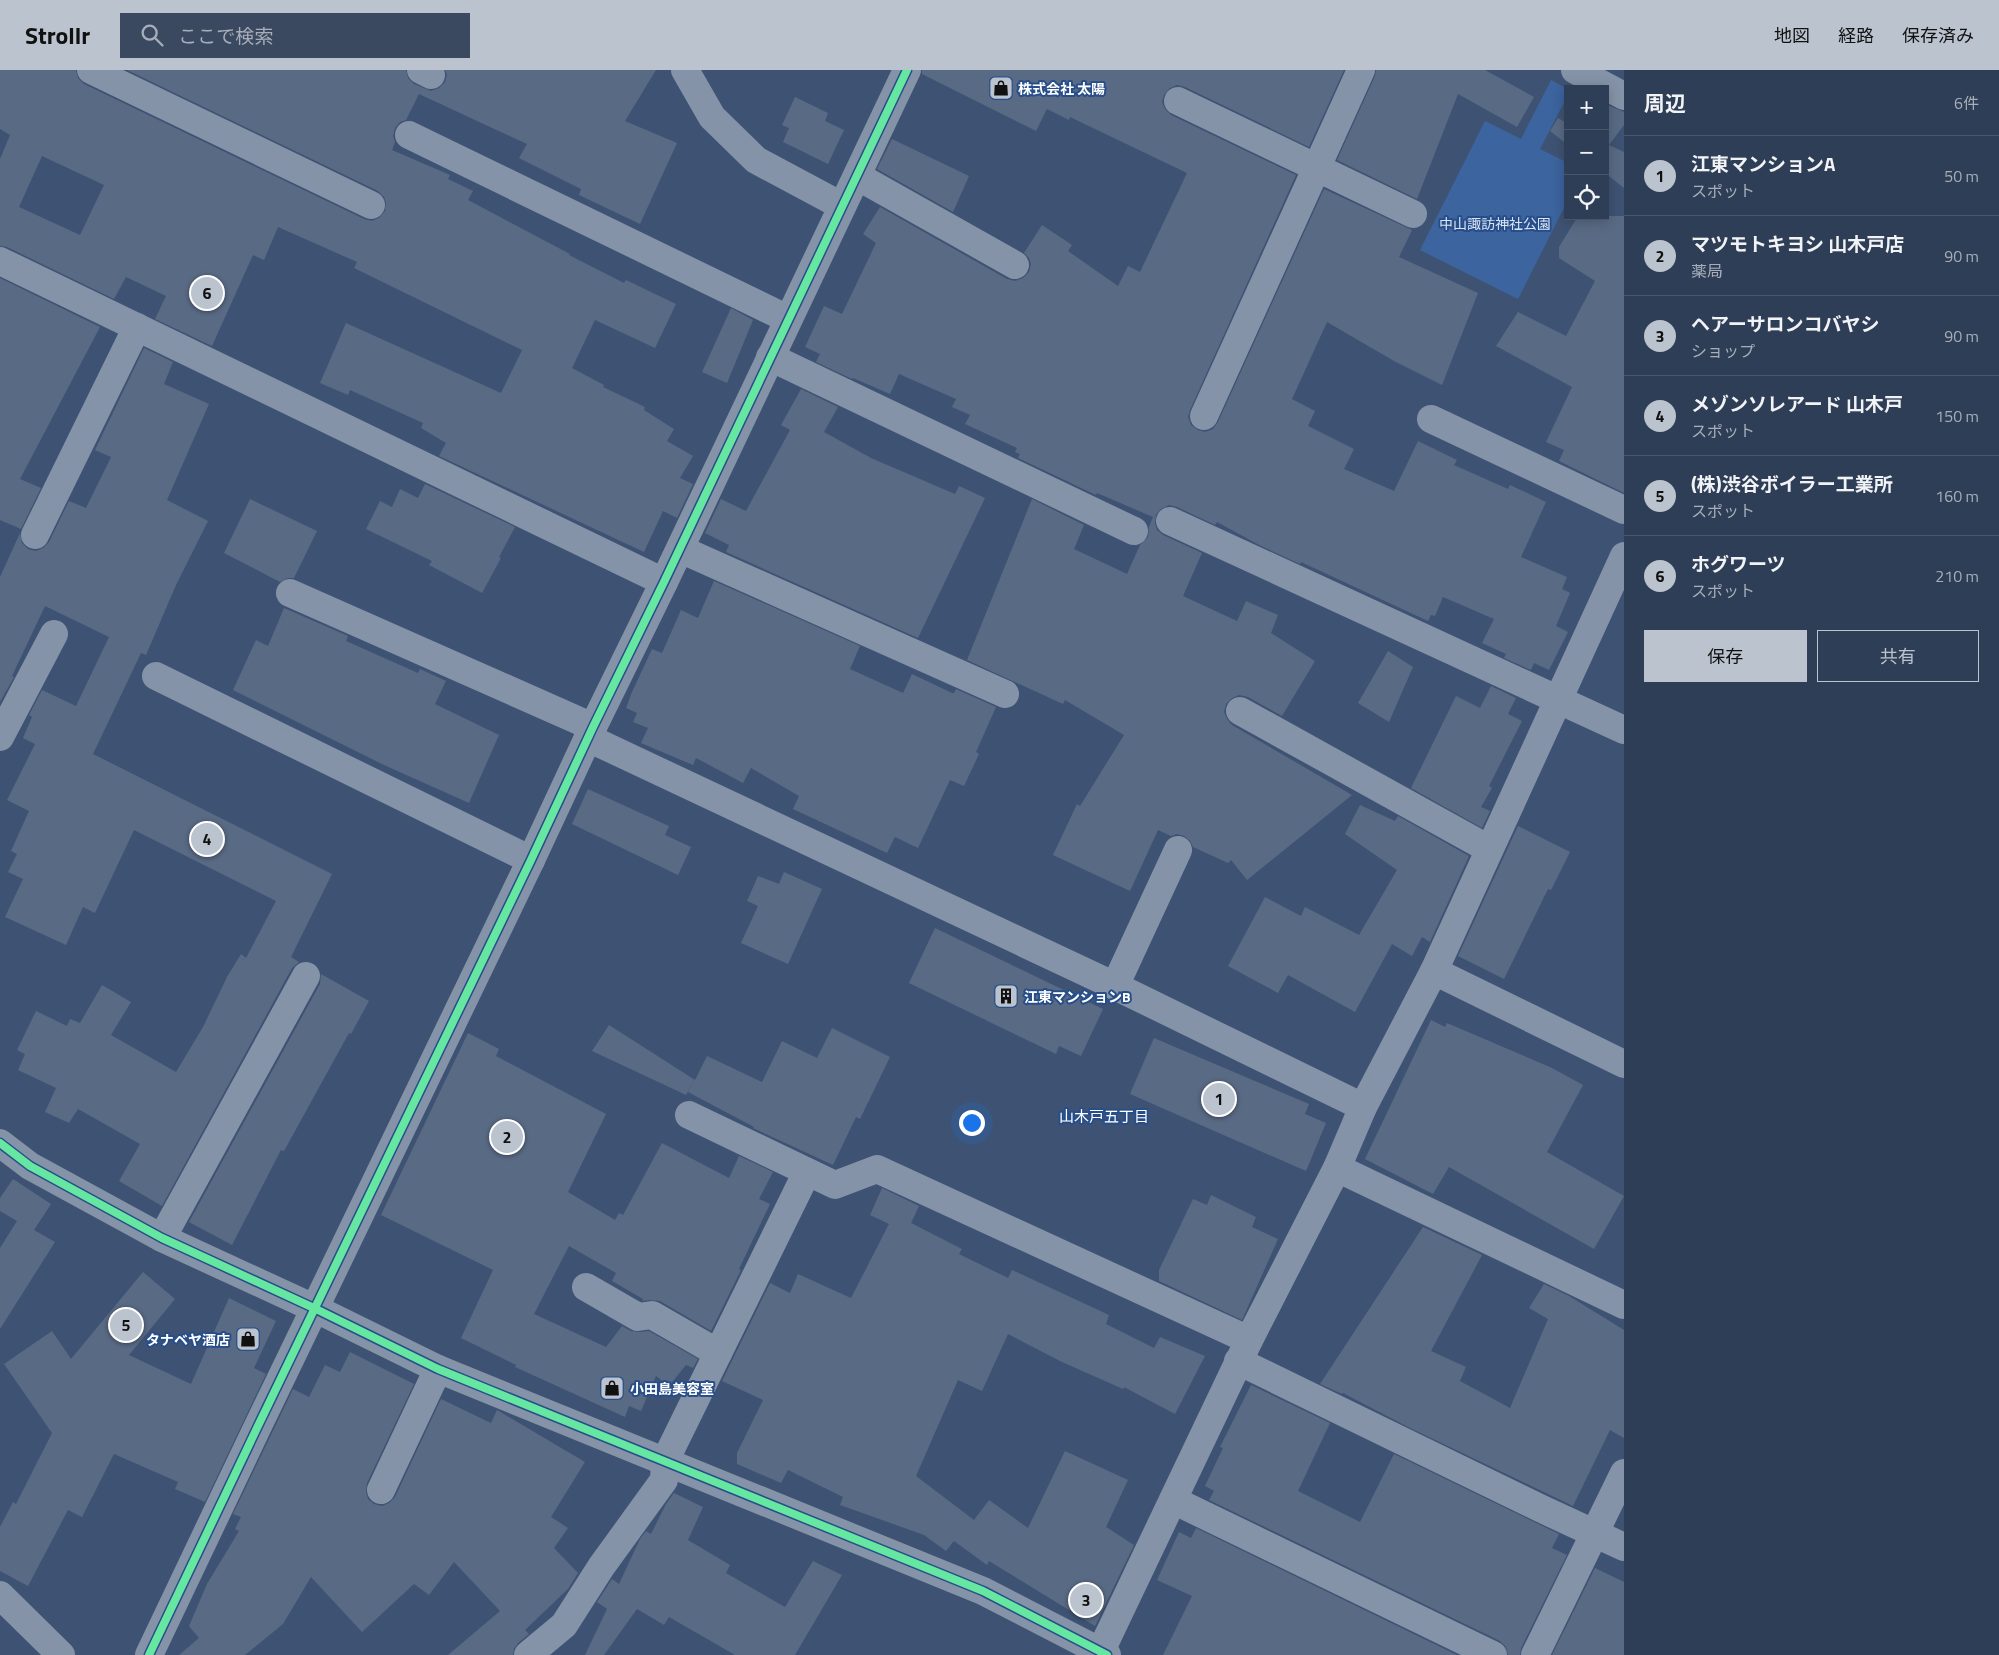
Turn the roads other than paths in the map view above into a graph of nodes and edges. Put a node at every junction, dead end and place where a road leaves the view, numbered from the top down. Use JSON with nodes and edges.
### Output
{"nodes":[{"id":1,"x":91,"y":70,"type":"edge"},
{"id":2,"x":685,"y":70,"type":"edge"},
{"id":3,"x":907,"y":70,"type":"edge"},
{"id":4,"x":1361,"y":70,"type":"edge"},
{"id":5,"x":1575,"y":70,"type":"edge"},
{"id":6,"x":1624,"y":96,"type":"edge"},
{"id":7,"x":1178,"y":101,"type":"dead end"},
{"id":8,"x":409,"y":135,"type":"dead end"},
{"id":9,"x":1317,"y":168,"type":"junction"},
{"id":10,"x":857,"y":176,"type":"junction"},
{"id":11,"x":371,"y":205,"type":"dead end"},
{"id":12,"x":842,"y":206,"type":"junction"},
{"id":13,"x":1413,"y":214,"type":"dead end"},
{"id":14,"x":0,"y":261,"type":"edge"},
{"id":15,"x":1015,"y":265,"type":"dead end"},
{"id":16,"x":788,"y":319,"type":"junction"},
{"id":17,"x":137,"y":327,"type":"junction"},
{"id":18,"x":770,"y":357,"type":"junction"},
{"id":19,"x":1204,"y":416,"type":"dead end"},
{"id":20,"x":1431,"y":419,"type":"dead end"},
{"id":21,"x":1624,"y":510,"type":"edge"},
{"id":22,"x":1170,"y":520,"type":"dead end"},
{"id":23,"x":1134,"y":531,"type":"dead end"},
{"id":24,"x":35,"y":535,"type":"dead end"},
{"id":25,"x":680,"y":549,"type":"junction"},
{"id":26,"x":1624,"y":556,"type":"edge"},
{"id":27,"x":664,"y":582,"type":"junction"},
{"id":28,"x":290,"y":593,"type":"dead end"},
{"id":29,"x":54,"y":634,"type":"dead end"},
{"id":30,"x":156,"y":676,"type":"dead end"},
{"id":31,"x":1005,"y":694,"type":"dead end"},
{"id":32,"x":1560,"y":699,"type":"junction"},
{"id":33,"x":1240,"y":711,"type":"dead end"},
{"id":34,"x":1624,"y":730,"type":"edge"},
{"id":35,"x":590,"y":732,"type":"junction"},
{"id":36,"x":0,"y":737,"type":"edge"},
{"id":37,"x":1489,"y":849,"type":"junction"},
{"id":38,"x":1178,"y":850,"type":"dead end"},
{"id":39,"x":531,"y":860,"type":"junction"},
{"id":40,"x":1434,"y":971,"type":"junction"},
{"id":41,"x":306,"y":976,"type":"dead end"},
{"id":42,"x":1115,"y":986,"type":"junction"},
{"id":43,"x":1624,"y":1064,"type":"edge"},
{"id":44,"x":1363,"y":1107,"type":"junction"},
{"id":45,"x":689,"y":1115,"type":"dead end"},
{"id":46,"x":0,"y":1143,"type":"edge"},
{"id":47,"x":1337,"y":1168,"type":"junction"},
{"id":48,"x":807,"y":1172,"type":"junction"},
{"id":49,"x":162,"y":1238,"type":"junction"},
{"id":50,"x":586,"y":1287,"type":"dead end"},
{"id":51,"x":1624,"y":1305,"type":"edge"},
{"id":52,"x":316,"y":1309,"type":"junction"},
{"id":53,"x":1243,"y":1351,"type":"junction"},
{"id":54,"x":718,"y":1353,"type":"junction"},
{"id":55,"x":438,"y":1369,"type":"junction"},
{"id":56,"x":665,"y":1461,"type":"junction"},
{"id":57,"x":1624,"y":1473,"type":"edge"},
{"id":58,"x":381,"y":1490,"type":"dead end"},
{"id":59,"x":1173,"y":1500,"type":"junction"},
{"id":60,"x":1596,"y":1533,"type":"junction"},
{"id":61,"x":1624,"y":1547,"type":"edge"},
{"id":62,"x":0,"y":1595,"type":"edge"},
{"id":63,"x":1102,"y":1654,"type":"edge"},
{"id":64,"x":61,"y":1655,"type":"edge"},
{"id":65,"x":149,"y":1655,"type":"edge"},
{"id":66,"x":528,"y":1655,"type":"edge"},
{"id":67,"x":1492,"y":1655,"type":"edge"},
{"id":68,"x":1535,"y":1655,"type":"edge"}],
"edges":[{"from":1,"to":11,"type":"street"},
{"from":2,"to":12,"type":"street"},
{"from":3,"to":10,"type":"street"},
{"from":4,"to":9,"type":"street"},
{"from":5,"to":6,"type":"street"},
{"from":7,"to":9,"type":"street"},
{"from":8,"to":16,"type":"street"},
{"from":9,"to":13,"type":"street"},
{"from":9,"to":19,"type":"street"},
{"from":10,"to":12,"type":"street"},
{"from":10,"to":15,"type":"street"},
{"from":12,"to":16,"type":"street"},
{"from":14,"to":17,"type":"street"},
{"from":16,"to":18,"type":"street"},
{"from":17,"to":24,"type":"street"},
{"from":17,"to":27,"type":"street"},
{"from":18,"to":23,"type":"street"},
{"from":18,"to":25,"type":"street"},
{"from":20,"to":21,"type":"street"},
{"from":22,"to":32,"type":"street"},
{"from":25,"to":27,"type":"street"},
{"from":25,"to":31,"type":"street"},
{"from":26,"to":32,"type":"street"},
{"from":27,"to":35,"type":"street"},
{"from":28,"to":35,"type":"street"},
{"from":29,"to":36,"type":"street"},
{"from":30,"to":39,"type":"street"},
{"from":32,"to":34,"type":"street"},
{"from":32,"to":37,"type":"street"},
{"from":33,"to":37,"type":"street"},
{"from":35,"to":39,"type":"street"},
{"from":35,"to":42,"type":"street"},
{"from":37,"to":40,"type":"street"},
{"from":38,"to":42,"type":"street"},
{"from":39,"to":52,"type":"street"},
{"from":40,"to":43,"type":"street"},
{"from":40,"to":44,"type":"street"},
{"from":41,"to":49,"type":"street"},
{"from":42,"to":44,"type":"street"},
{"from":44,"to":47,"type":"street"},
{"from":45,"to":48,"type":"street"},
{"from":46,"to":49,"type":"street"},
{"from":47,"to":51,"type":"street"},
{"from":47,"to":53,"type":"street"},
{"from":48,"to":53,"type":"street"},
{"from":48,"to":54,"type":"street"},
{"from":49,"to":52,"type":"street"},
{"from":50,"to":54,"type":"street"},
{"from":52,"to":55,"type":"street"},
{"from":52,"to":65,"type":"street"},
{"from":53,"to":59,"type":"street"},
{"from":53,"to":60,"type":"street"},
{"from":54,"to":56,"type":"street"},
{"from":55,"to":56,"type":"street"},
{"from":55,"to":58,"type":"street"},
{"from":56,"to":63,"type":"street"},
{"from":56,"to":66,"type":"street"},
{"from":57,"to":60,"type":"street"},
{"from":59,"to":63,"type":"street"},
{"from":59,"to":67,"type":"street"},
{"from":60,"to":61,"type":"street"},
{"from":60,"to":68,"type":"street"},
{"from":62,"to":64,"type":"street"}]}
